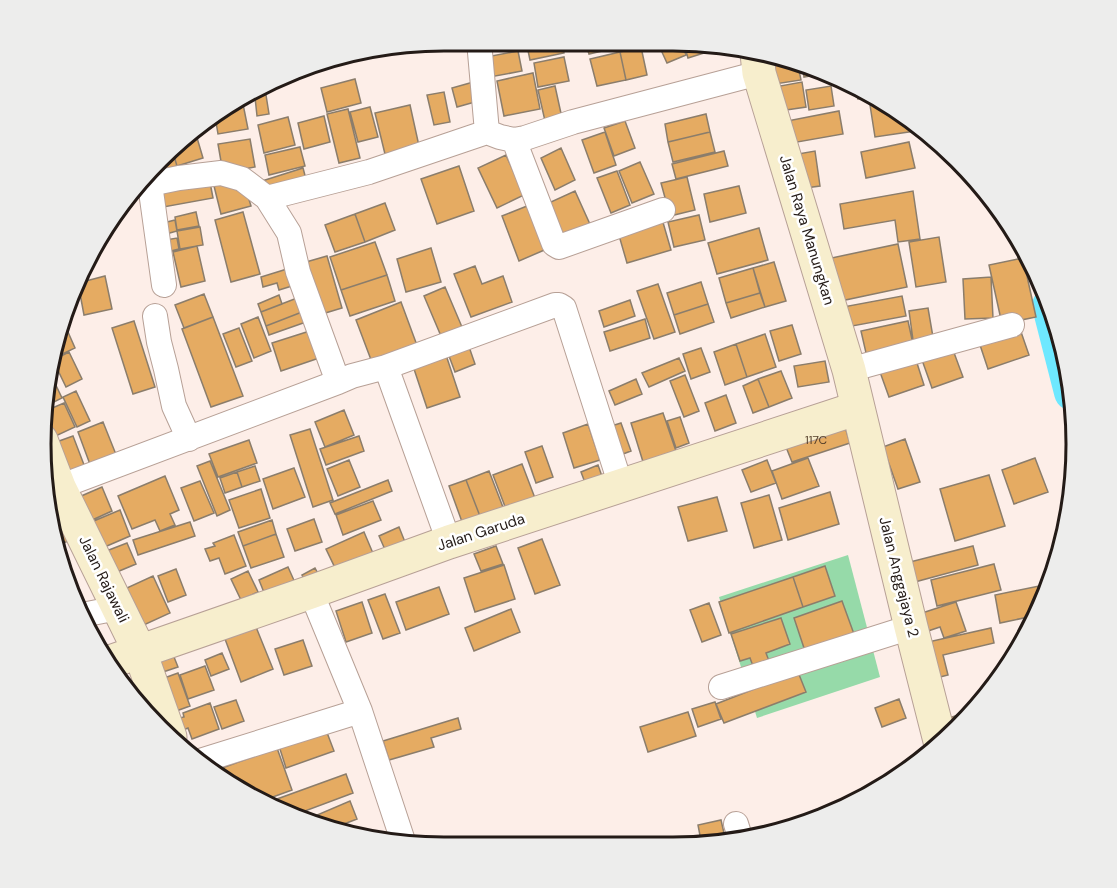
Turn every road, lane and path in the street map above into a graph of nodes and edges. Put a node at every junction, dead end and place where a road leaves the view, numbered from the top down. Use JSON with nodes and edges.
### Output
{"nodes":[{"id":1,"x":480,"y":51,"type":"edge"},
{"id":2,"x":758,"y":63,"type":"edge"},
{"id":3,"x":487,"y":132,"type":"junction"},
{"id":4,"x":514,"y":140,"type":"junction"},
{"id":5,"x":155,"y":179,"type":"edge"},
{"id":6,"x":150,"y":184,"type":"edge"},
{"id":7,"x":267,"y":198,"type":"junction"},
{"id":8,"x":663,"y":210,"type":"dead end"},
{"id":9,"x":164,"y":285,"type":"dead end"},
{"id":10,"x":155,"y":316,"type":"dead end"},
{"id":11,"x":1012,"y":325,"type":"dead end"},
{"id":12,"x":386,"y":367,"type":"junction"},
{"id":13,"x":849,"y":370,"type":"junction"},
{"id":14,"x":338,"y":382,"type":"junction"},
{"id":15,"x":858,"y":408,"type":"junction"},
{"id":16,"x":189,"y":438,"type":"junction"},
{"id":17,"x":52,"y":469,"type":"edge"},
{"id":18,"x":621,"y":486,"type":"junction"},
{"id":19,"x":59,"y":487,"type":"junction"},
{"id":20,"x":449,"y":542,"type":"junction"},
{"id":21,"x":311,"y":592,"type":"junction"},
{"id":22,"x":118,"y":608,"type":"junction"},
{"id":23,"x":90,"y":613,"type":"edge"},
{"id":24,"x":910,"y":627,"type":"junction"},
{"id":25,"x":140,"y":652,"type":"junction"},
{"id":26,"x":116,"y":660,"type":"edge"},
{"id":27,"x":721,"y":687,"type":"dead end"},
{"id":28,"x":360,"y":711,"type":"junction"},
{"id":29,"x":164,"y":720,"type":"edge"},
{"id":30,"x":938,"y":734,"type":"edge"},
{"id":31,"x":208,"y":758,"type":"edge"},
{"id":32,"x":401,"y":835,"type":"edge"}],
"edges":[{"from":1,"to":3,"type":"street"},
{"from":2,"to":4,"type":"street"},
{"from":2,"to":13,"type":"street","name":"Jalan Raya Manungkan"},
{"from":3,"to":4,"type":"street"},
{"from":3,"to":7,"type":"street"},
{"from":4,"to":8,"type":"street"},
{"from":5,"to":7,"type":"street"},
{"from":6,"to":9,"type":"street"},
{"from":7,"to":14,"type":"street"},
{"from":10,"to":16,"type":"street"},
{"from":11,"to":13,"type":"street"},
{"from":12,"to":14,"type":"street"},
{"from":12,"to":18,"type":"street"},
{"from":12,"to":20,"type":"street"},
{"from":13,"to":15,"type":"street","name":"Jalan Raya Manungkan"},
{"from":14,"to":16,"type":"street"},
{"from":15,"to":18,"type":"street","name":"Jalan Garuda"},
{"from":15,"to":24,"type":"street","name":"Jalan Anggajaya 2"},
{"from":16,"to":19,"type":"street"},
{"from":17,"to":19,"type":"street","name":"Jalan Rajawali"},
{"from":18,"to":20,"type":"street","name":"Jalan Garuda"},
{"from":19,"to":22,"type":"street","name":"Jalan Rajawali"},
{"from":20,"to":21,"type":"street","name":"Jalan Garuda"},
{"from":21,"to":25,"type":"street","name":"Jalan Garuda"},
{"from":21,"to":28,"type":"street"},
{"from":22,"to":23,"type":"street"},
{"from":22,"to":25,"type":"street","name":"Jalan Rajawali"},
{"from":24,"to":27,"type":"street"},
{"from":24,"to":30,"type":"street","name":"Jalan Anggajaya 2"},
{"from":25,"to":26,"type":"street","name":"Jalan Garuda"},
{"from":25,"to":29,"type":"street","name":"Jalan Rajawali"},
{"from":28,"to":31,"type":"street"},
{"from":28,"to":32,"type":"street"}]}
